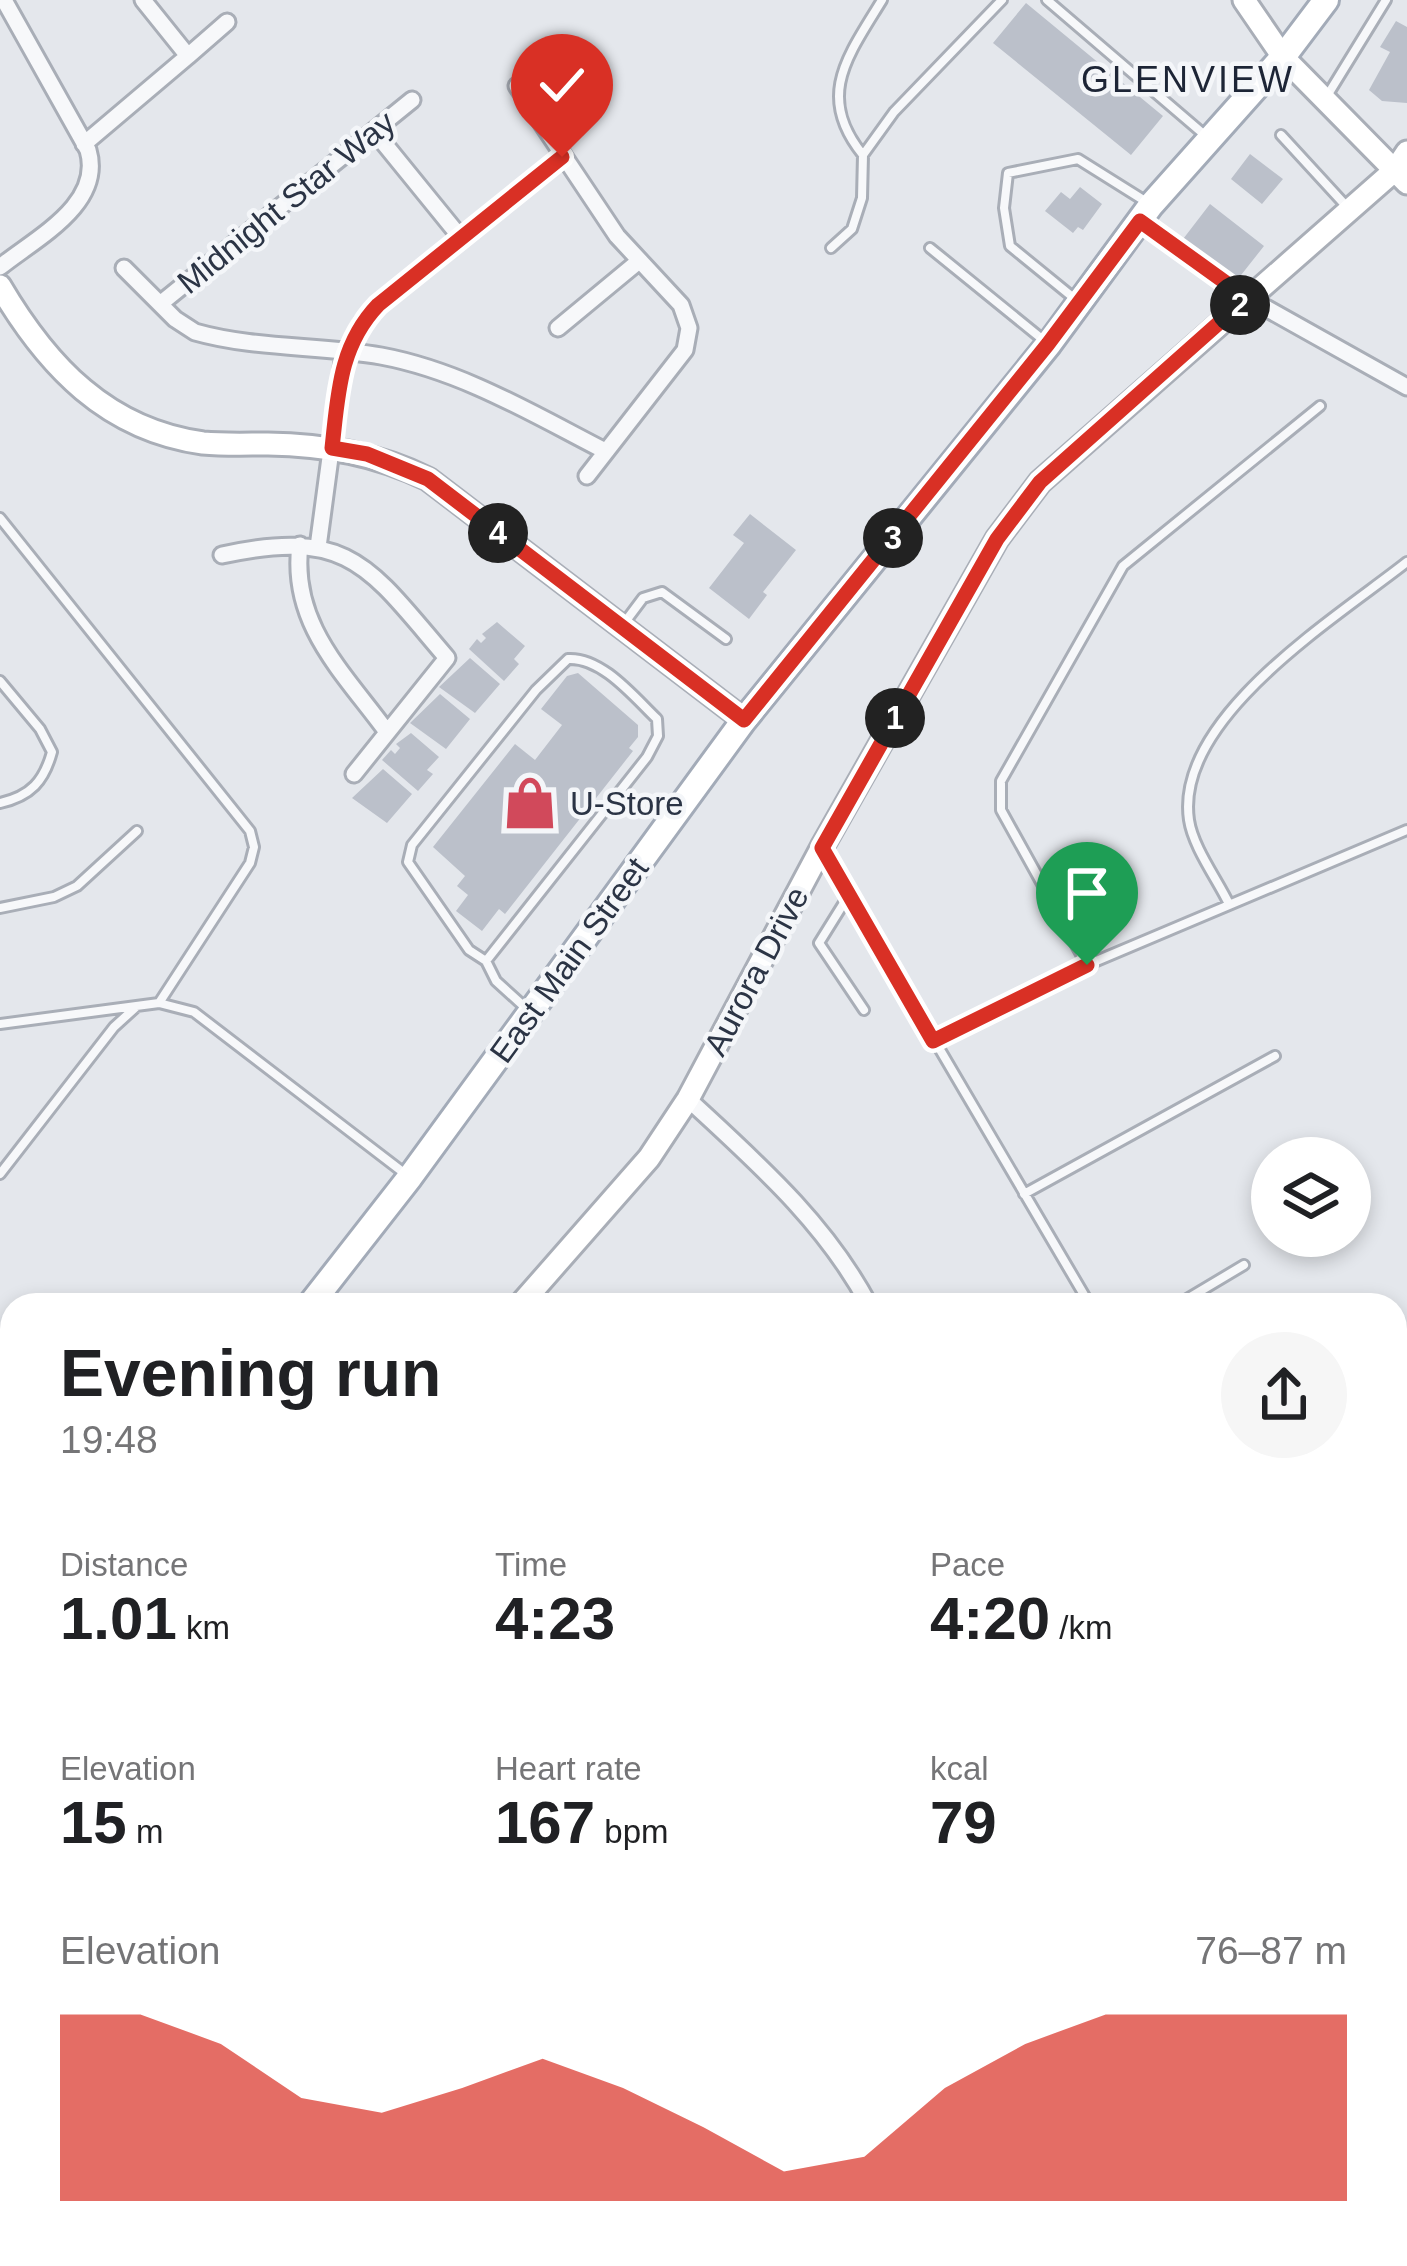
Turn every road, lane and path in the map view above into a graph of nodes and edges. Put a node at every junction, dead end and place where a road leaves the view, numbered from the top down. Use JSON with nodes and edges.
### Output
{"nodes":[{"id":1,"x":4,"y":0,"type":"edge"},
{"id":2,"x":143,"y":0,"type":"edge"},
{"id":3,"x":882,"y":0,"type":"edge"},
{"id":4,"x":1001,"y":0,"type":"edge"},
{"id":5,"x":1047,"y":0,"type":"edge"},
{"id":6,"x":1244,"y":0,"type":"edge"},
{"id":7,"x":1326,"y":0,"type":"edge"},
{"id":8,"x":1386,"y":0,"type":"edge"},
{"id":9,"x":226,"y":22,"type":"dead end"},
{"id":10,"x":188,"y":56,"type":"junction"},
{"id":11,"x":1283,"y":57,"type":"junction"},
{"id":12,"x":517,"y":86,"type":"dead end"},
{"id":13,"x":412,"y":100,"type":"dead end"},
{"id":14,"x":1324,"y":100,"type":"junction"},
{"id":15,"x":374,"y":131,"type":"junction"},
{"id":16,"x":1281,"y":135,"type":"dead end"},
{"id":17,"x":1208,"y":138,"type":"junction"},
{"id":18,"x":84,"y":143,"type":"junction"},
{"id":19,"x":863,"y":155,"type":"junction"},
{"id":20,"x":562,"y":157,"type":"junction"},
{"id":21,"x":1403,"y":168,"type":"edge"},
{"id":22,"x":1349,"y":209,"type":"junction"},
{"id":23,"x":1146,"y":213,"type":"junction"},
{"id":24,"x":461,"y":238,"type":"junction"},
{"id":25,"x":831,"y":248,"type":"dead end"},
{"id":26,"x":929,"y":248,"type":"dead end"},
{"id":27,"x":639,"y":261,"type":"junction"},
{"id":28,"x":0,"y":267,"type":"edge"},
{"id":29,"x":124,"y":268,"type":"dead end"},
{"id":30,"x":0,"y":286,"type":"edge"},
{"id":31,"x":1247,"y":298,"type":"junction"},
{"id":32,"x":1080,"y":303,"type":"junction"},
{"id":33,"x":160,"y":304,"type":"junction"},
{"id":34,"x":558,"y":328,"type":"dead end"},
{"id":35,"x":1048,"y":344,"type":"junction"},
{"id":36,"x":347,"y":352,"type":"junction"},
{"id":37,"x":1407,"y":387,"type":"edge"},
{"id":38,"x":1320,"y":406,"type":"dead end"},
{"id":39,"x":332,"y":448,"type":"junction"},
{"id":40,"x":604,"y":452,"type":"junction"},
{"id":41,"x":587,"y":476,"type":"dead end"},
{"id":42,"x":0,"y":518,"type":"edge"},
{"id":43,"x":300,"y":545,"type":"junction"},
{"id":44,"x":318,"y":548,"type":"junction"},
{"id":45,"x":221,"y":555,"type":"dead end"},
{"id":46,"x":1407,"y":562,"type":"edge"},
{"id":47,"x":621,"y":627,"type":"junction"},
{"id":48,"x":726,"y":639,"type":"dead end"},
{"id":49,"x":0,"y":681,"type":"edge"},
{"id":50,"x":744,"y":720,"type":"junction"},
{"id":51,"x":388,"y":732,"type":"junction"},
{"id":52,"x":354,"y":774,"type":"dead end"},
{"id":53,"x":0,"y":803,"type":"edge"},
{"id":54,"x":137,"y":830,"type":"dead end"},
{"id":55,"x":1407,"y":830,"type":"edge"},
{"id":56,"x":822,"y":848,"type":"junction"},
{"id":57,"x":848,"y":898,"type":"junction"},
{"id":58,"x":1229,"y":904,"type":"junction"},
{"id":59,"x":0,"y":908,"type":"edge"},
{"id":60,"x":486,"y":961,"type":"junction"},
{"id":61,"x":1087,"y":965,"type":"junction"},
{"id":62,"x":159,"y":1003,"type":"junction"},
{"id":63,"x":137,"y":1006,"type":"junction"},
{"id":64,"x":864,"y":1010,"type":"dead end"},
{"id":65,"x":530,"y":1012,"type":"junction"},
{"id":66,"x":0,"y":1024,"type":"edge"},
{"id":67,"x":933,"y":1041,"type":"junction"},
{"id":68,"x":1275,"y":1056,"type":"dead end"},
{"id":69,"x":688,"y":1100,"type":"junction"},
{"id":70,"x":0,"y":1174,"type":"edge"},
{"id":71,"x":410,"y":1177,"type":"junction"},
{"id":72,"x":1024,"y":1194,"type":"junction"},
{"id":73,"x":1244,"y":1264,"type":"dead end"},
{"id":74,"x":319,"y":1293,"type":"edge"},
{"id":75,"x":532,"y":1293,"type":"edge"},
{"id":76,"x":863,"y":1293,"type":"edge"},
{"id":77,"x":1083,"y":1293,"type":"edge"},
{"id":78,"x":1197,"y":1293,"type":"edge"}],
"edges":[{"from":1,"to":18,"type":"street"},
{"from":2,"to":10,"type":"street"},
{"from":3,"to":19,"type":"lane"},
{"from":4,"to":19,"type":"lane"},
{"from":5,"to":17,"type":"lane"},
{"from":6,"to":11,"type":"street"},
{"from":7,"to":11,"type":"main road","name":"East Main Street"},
{"from":8,"to":14,"type":"lane"},
{"from":9,"to":10,"type":"street"},
{"from":10,"to":18,"type":"street"},
{"from":11,"to":14,"type":"street"},
{"from":11,"to":17,"type":"main road","name":"East Main Street"},
{"from":12,"to":20,"type":"street"},
{"from":13,"to":15,"type":"street","name":"Midnight Star Way"},
{"from":14,"to":21,"type":"street"},
{"from":15,"to":24,"type":"street"},
{"from":15,"to":33,"type":"street","name":"Midnight Star Way"},
{"from":16,"to":22,"type":"lane"},
{"from":17,"to":23,"type":"main road","name":"East Main Street"},
{"from":18,"to":28,"type":"street"},
{"from":19,"to":25,"type":"lane"},
{"from":20,"to":24,"type":"street"},
{"from":20,"to":27,"type":"street"},
{"from":21,"to":22,"type":"street","name":"Aurora Drive"},
{"from":22,"to":31,"type":"street","name":"Aurora Drive"},
{"from":23,"to":31,"type":"lane"},
{"from":23,"to":32,"type":"main road","name":"East Main Street"},
{"from":23,"to":32,"type":"lane"},
{"from":24,"to":36,"type":"street"},
{"from":26,"to":35,"type":"lane"},
{"from":27,"to":34,"type":"street"},
{"from":27,"to":40,"type":"street"},
{"from":29,"to":33,"type":"street"},
{"from":30,"to":39,"type":"street"},
{"from":31,"to":37,"type":"street"},
{"from":31,"to":56,"type":"street","name":"Aurora Drive"},
{"from":32,"to":35,"type":"main road","name":"East Main Street"},
{"from":33,"to":36,"type":"street"},
{"from":35,"to":50,"type":"main road","name":"East Main Street"},
{"from":36,"to":39,"type":"street"},
{"from":36,"to":40,"type":"street"},
{"from":38,"to":61,"type":"lane"},
{"from":39,"to":44,"type":"street"},
{"from":39,"to":47,"type":"street"},
{"from":40,"to":41,"type":"street"},
{"from":42,"to":62,"type":"lane"},
{"from":43,"to":44,"type":"street"},
{"from":43,"to":45,"type":"street"},
{"from":43,"to":51,"type":"street"},
{"from":44,"to":51,"type":"street"},
{"from":46,"to":58,"type":"lane"},
{"from":47,"to":48,"type":"lane"},
{"from":47,"to":50,"type":"street"},
{"from":49,"to":53,"type":"lane"},
{"from":50,"to":65,"type":"main road","name":"East Main Street"},
{"from":51,"to":52,"type":"street"},
{"from":54,"to":59,"type":"lane"},
{"from":55,"to":58,"type":"lane"},
{"from":56,"to":57,"type":"lane"},
{"from":56,"to":69,"type":"street","name":"Aurora Drive"},
{"from":57,"to":64,"type":"lane"},
{"from":57,"to":67,"type":"lane"},
{"from":58,"to":61,"type":"lane"},
{"from":60,"to":60,"type":"lane"},
{"from":60,"to":65,"type":"lane"},
{"from":61,"to":67,"type":"lane"},
{"from":62,"to":63,"type":"lane"},
{"from":62,"to":71,"type":"lane"},
{"from":63,"to":66,"type":"lane"},
{"from":63,"to":70,"type":"lane"},
{"from":65,"to":71,"type":"main road","name":"East Main Street"},
{"from":67,"to":72,"type":"lane"},
{"from":68,"to":72,"type":"lane"},
{"from":69,"to":75,"type":"street","name":"Aurora Drive"},
{"from":69,"to":76,"type":"street"},
{"from":71,"to":74,"type":"main road","name":"East Main Street"},
{"from":72,"to":77,"type":"lane"},
{"from":73,"to":78,"type":"lane"}]}
